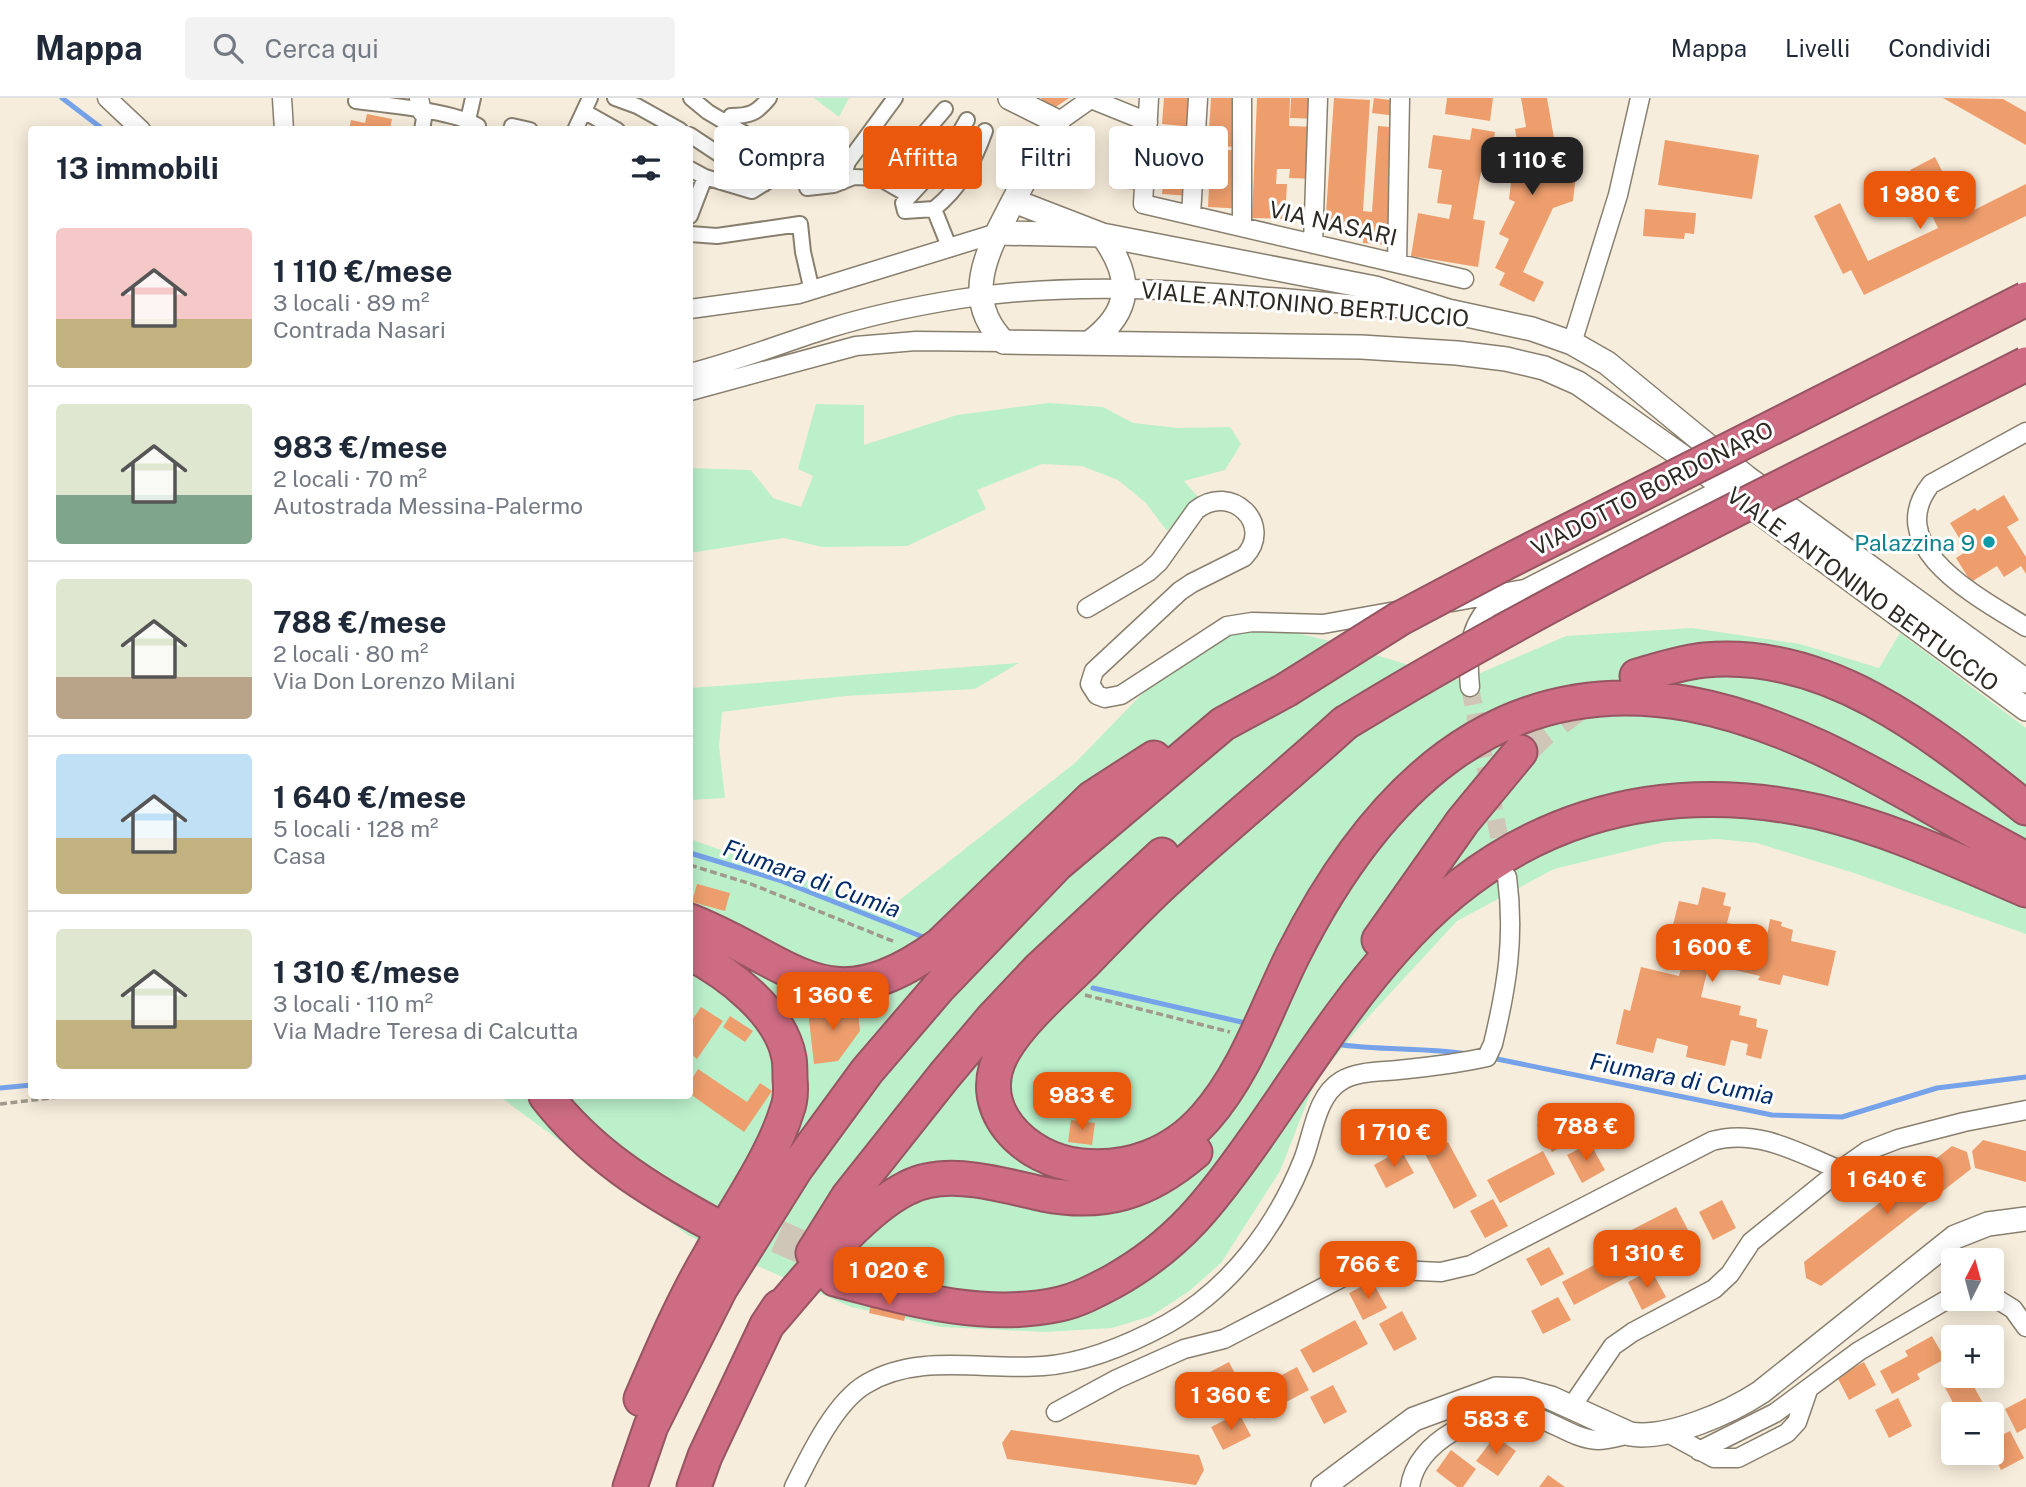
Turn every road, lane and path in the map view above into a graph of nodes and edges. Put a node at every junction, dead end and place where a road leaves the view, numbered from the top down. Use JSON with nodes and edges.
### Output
{"nodes":[{"id":1,"x":107,"y":98,"type":"edge"},
{"id":2,"x":282,"y":98,"type":"edge"},
{"id":3,"x":356,"y":98,"type":"edge"},
{"id":4,"x":473,"y":98,"type":"edge"},
{"id":5,"x":615,"y":98,"type":"edge"},
{"id":6,"x":691,"y":98,"type":"edge"},
{"id":7,"x":769,"y":98,"type":"edge"},
{"id":8,"x":895,"y":98,"type":"edge"},
{"id":9,"x":1010,"y":98,"type":"edge"},
{"id":10,"x":1091,"y":98,"type":"edge"},
{"id":11,"x":1149,"y":98,"type":"edge"},
{"id":12,"x":1198,"y":98,"type":"edge"},
{"id":13,"x":1242,"y":98,"type":"edge"},
{"id":14,"x":1318,"y":98,"type":"edge"},
{"id":15,"x":1400,"y":98,"type":"edge"},
{"id":16,"x":1640,"y":98,"type":"edge"},
{"id":17,"x":588,"y":105,"type":"edge"},
{"id":18,"x":945,"y":109,"type":"dead end"},
{"id":19,"x":422,"y":113,"type":"edge"},
{"id":20,"x":967,"y":120,"type":"dead end"},
{"id":21,"x":1058,"y":122,"type":"junction"},
{"id":22,"x":727,"y":124,"type":"junction"},
{"id":23,"x":473,"y":125,"type":"edge"},
{"id":24,"x":137,"y":126,"type":"edge"},
{"id":25,"x":284,"y":126,"type":"edge"},
{"id":26,"x":577,"y":126,"type":"edge"},
{"id":27,"x":612,"y":126,"type":"edge"},
{"id":28,"x":673,"y":126,"type":"edge"},
{"id":29,"x":730,"y":126,"type":"edge"},
{"id":30,"x":930,"y":126,"type":"edge"},
{"id":31,"x":1140,"y":126,"type":"edge"},
{"id":32,"x":1147,"y":126,"type":"edge"},
{"id":33,"x":1196,"y":126,"type":"edge"},
{"id":34,"x":985,"y":131,"type":"dead end"},
{"id":35,"x":693,"y":137,"type":"edge"},
{"id":36,"x":714,"y":151,"type":"edge"},
{"id":37,"x":849,"y":161,"type":"edge"},
{"id":38,"x":693,"y":171,"type":"edge"},
{"id":39,"x":705,"y":177,"type":"junction"},
{"id":40,"x":714,"y":180,"type":"edge"},
{"id":41,"x":898,"y":189,"type":"edge"},
{"id":42,"x":1144,"y":189,"type":"edge"},
{"id":43,"x":1192,"y":189,"type":"edge"},
{"id":44,"x":910,"y":196,"type":"junction"},
{"id":45,"x":1014,"y":201,"type":"junction"},
{"id":46,"x":693,"y":208,"type":"edge"},
{"id":47,"x":934,"y":209,"type":"junction"},
{"id":48,"x":1191,"y":215,"type":"junction"},
{"id":49,"x":1242,"y":228,"type":"junction"},
{"id":50,"x":997,"y":233,"type":"junction"},
{"id":51,"x":693,"y":234,"type":"edge"},
{"id":52,"x":1102,"y":235,"type":"junction"},
{"id":53,"x":1313,"y":244,"type":"junction"},
{"id":54,"x":950,"y":249,"type":"junction"},
{"id":55,"x":1396,"y":263,"type":"junction"},
{"id":56,"x":1464,"y":279,"type":"dead end"},
{"id":57,"x":812,"y":290,"type":"junction"},
{"id":58,"x":1125,"y":290,"type":"junction"},
{"id":59,"x":981,"y":296,"type":"junction"},
{"id":60,"x":2026,"y":299,"type":"edge"},
{"id":61,"x":693,"y":309,"type":"edge"},
{"id":62,"x":1448,"y":311,"type":"junction"},
{"id":63,"x":1004,"y":342,"type":"junction"},
{"id":64,"x":1089,"y":343,"type":"junction"},
{"id":65,"x":1572,"y":343,"type":"junction"},
{"id":66,"x":2026,"y":364,"type":"edge"},
{"id":67,"x":693,"y":372,"type":"edge"},
{"id":68,"x":693,"y":390,"type":"edge"},
{"id":69,"x":2026,"y":432,"type":"edge"},
{"id":70,"x":1746,"y":477,"type":"junction"},
{"id":71,"x":1725,"y":487,"type":"junction"},
{"id":72,"x":1524,"y":589,"type":"junction"},
{"id":73,"x":1087,"y":608,"type":"dead end"},
{"id":74,"x":2026,"y":627,"type":"edge"},
{"id":75,"x":1637,"y":676,"type":"dead end"},
{"id":76,"x":2026,"y":681,"type":"edge"},
{"id":77,"x":1470,"y":687,"type":"tunnel mouth"},
{"id":78,"x":2026,"y":709,"type":"edge"},
{"id":79,"x":1345,"y":723,"type":"junction"},
{"id":80,"x":1223,"y":724,"type":"junction"},
{"id":81,"x":1520,"y":752,"type":"tunnel mouth"},
{"id":82,"x":2026,"y":808,"type":"edge"},
{"id":83,"x":2026,"y":859,"type":"edge"},
{"id":84,"x":693,"y":866,"type":"edge"},
{"id":85,"x":2026,"y":873,"type":"edge"},
{"id":86,"x":1507,"y":877,"type":"tunnel mouth"},
{"id":87,"x":2026,"y":890,"type":"edge"},
{"id":88,"x":693,"y":922,"type":"edge"},
{"id":89,"x":898,"y":943,"type":"dead end"},
{"id":90,"x":693,"y":955,"type":"edge"},
{"id":91,"x":1082,"y":995,"type":"dead end"},
{"id":92,"x":1233,"y":1033,"type":"dead end"},
{"id":93,"x":42,"y":1099,"type":"edge"},
{"id":94,"x":548,"y":1099,"type":"edge"},
{"id":95,"x":564,"y":1099,"type":"edge"},
{"id":96,"x":0,"y":1104,"type":"edge"},
{"id":97,"x":2026,"y":1110,"type":"edge"},
{"id":98,"x":1840,"y":1170,"type":"junction"},
{"id":99,"x":2026,"y":1219,"type":"edge"},
{"id":100,"x":1941,"y":1303,"type":"edge"},
{"id":101,"x":2004,"y":1304,"type":"edge"},
{"id":102,"x":767,"y":1325,"type":"junction"},
{"id":103,"x":2026,"y":1327,"type":"edge"},
{"id":104,"x":1572,"y":1406,"type":"junction"},
{"id":105,"x":1056,"y":1412,"type":"dead end"},
{"id":106,"x":1668,"y":1433,"type":"junction"},
{"id":107,"x":1630,"y":1434,"type":"junction"},
{"id":108,"x":611,"y":1487,"type":"edge"},
{"id":109,"x":630,"y":1487,"type":"edge"},
{"id":110,"x":694,"y":1487,"type":"edge"},
{"id":111,"x":794,"y":1487,"type":"edge"},
{"id":112,"x":1323,"y":1487,"type":"edge"},
{"id":113,"x":1410,"y":1487,"type":"edge"}],
"edges":[{"from":1,"to":24,"type":"street"},
{"from":2,"to":25,"type":"street"},
{"from":3,"to":19,"type":"street"},
{"from":4,"to":23,"type":"street"},
{"from":5,"to":28,"type":"street"},
{"from":6,"to":22,"type":"street"},
{"from":7,"to":22,"type":"street"},
{"from":8,"to":37,"type":"street"},
{"from":9,"to":21,"type":"street"},
{"from":10,"to":21,"type":"street"},
{"from":10,"to":31,"type":"street"},
{"from":11,"to":32,"type":"street","name":"VIA NASARI"},
{"from":12,"to":33,"type":"street"},
{"from":13,"to":49,"type":"street"},
{"from":14,"to":53,"type":"street"},
{"from":15,"to":55,"type":"street"},
{"from":16,"to":65,"type":"street"},
{"from":17,"to":26,"type":"street"},
{"from":17,"to":27,"type":"street"},
{"from":18,"to":30,"type":"street"},
{"from":19,"to":23,"type":"street"},
{"from":20,"to":44,"type":"street"},
{"from":21,"to":45,"type":"street"},
{"from":22,"to":29,"type":"street"},
{"from":34,"to":47,"type":"street"},
{"from":35,"to":36,"type":"street"},
{"from":38,"to":39,"type":"street"},
{"from":39,"to":40,"type":"street"},
{"from":39,"to":46,"type":"street"},
{"from":41,"to":44,"type":"street"},
{"from":42,"to":48,"type":"street","name":"VIA NASARI"},
{"from":43,"to":48,"type":"street"},
{"from":44,"to":47,"type":"street"},
{"from":45,"to":50,"type":"street"},
{"from":45,"to":52,"type":"street"},
{"from":47,"to":54,"type":"street"},
{"from":48,"to":49,"type":"street","name":"VIA NASARI"},
{"from":49,"to":53,"type":"street","name":"VIA NASARI"},
{"from":50,"to":52,"type":"street"},
{"from":50,"to":54,"type":"street"},
{"from":50,"to":59,"type":"street"},
{"from":51,"to":57,"type":"street"},
{"from":52,"to":58,"type":"street"},
{"from":52,"to":62,"type":"street"},
{"from":53,"to":55,"type":"street","name":"VIA NASARI"},
{"from":54,"to":57,"type":"street"},
{"from":55,"to":56,"type":"street","name":"VIA NASARI"},
{"from":57,"to":61,"type":"street"},
{"from":58,"to":59,"type":"street","name":"VIALE ANTONINO BERTUCCIO"},
{"from":58,"to":62,"type":"street","name":"VIALE ANTONINO BERTUCCIO"},
{"from":58,"to":64,"type":"street"},
{"from":59,"to":63,"type":"street"},
{"from":59,"to":67,"type":"street","name":"VIALE ANTONINO BERTUCCIO"},
{"from":60,"to":80,"type":"highway","name":"VIADOTTO BORDONARO","bridge":true},
{"from":62,"to":65,"type":"street","name":"VIALE ANTONINO BERTUCCIO"},
{"from":63,"to":64,"type":"street","name":"VIALE ANTONINO BERTUCCIO"},
{"from":63,"to":68,"type":"street","name":"VIALE ANTONINO BERTUCCIO"},
{"from":64,"to":71,"type":"street","name":"VIALE ANTONINO BERTUCCIO"},
{"from":65,"to":70,"type":"street","name":"VIALE ANTONINO BERTUCCIO"},
{"from":66,"to":79,"type":"highway","bridge":true},
{"from":69,"to":74,"type":"street"},
{"from":70,"to":71,"type":"street"},
{"from":70,"to":76,"type":"street","name":"VIALE ANTONINO BERTUCCIO"},
{"from":71,"to":72,"type":"street"},
{"from":71,"to":78,"type":"street","name":"VIALE ANTONINO BERTUCCIO"},
{"from":72,"to":73,"type":"street"},
{"from":72,"to":77,"type":"street"},
{"from":75,"to":82,"type":"highway"},
{"from":79,"to":83,"type":"highway"},
{"from":79,"to":102,"type":"highway"},
{"from":80,"to":88,"type":"highway"},
{"from":80,"to":109,"type":"highway"},
{"from":81,"to":87,"type":"highway"},
{"from":84,"to":89,"type":"path"},
{"from":85,"to":102,"type":"highway"},
{"from":86,"to":111,"type":"street"},
{"from":90,"to":108,"type":"highway"},
{"from":91,"to":92,"type":"path"},
{"from":93,"to":96,"type":"path"},
{"from":94,"to":95,"type":"highway"},
{"from":97,"to":98,"type":"street"},
{"from":98,"to":104,"type":"street"},
{"from":98,"to":105,"type":"street"},
{"from":99,"to":106,"type":"street"},
{"from":100,"to":106,"type":"street"},
{"from":101,"to":103,"type":"street"},
{"from":102,"to":110,"type":"highway"},
{"from":104,"to":107,"type":"street"},
{"from":104,"to":112,"type":"street"},
{"from":106,"to":107,"type":"street"},
{"from":107,"to":113,"type":"street"}]}
